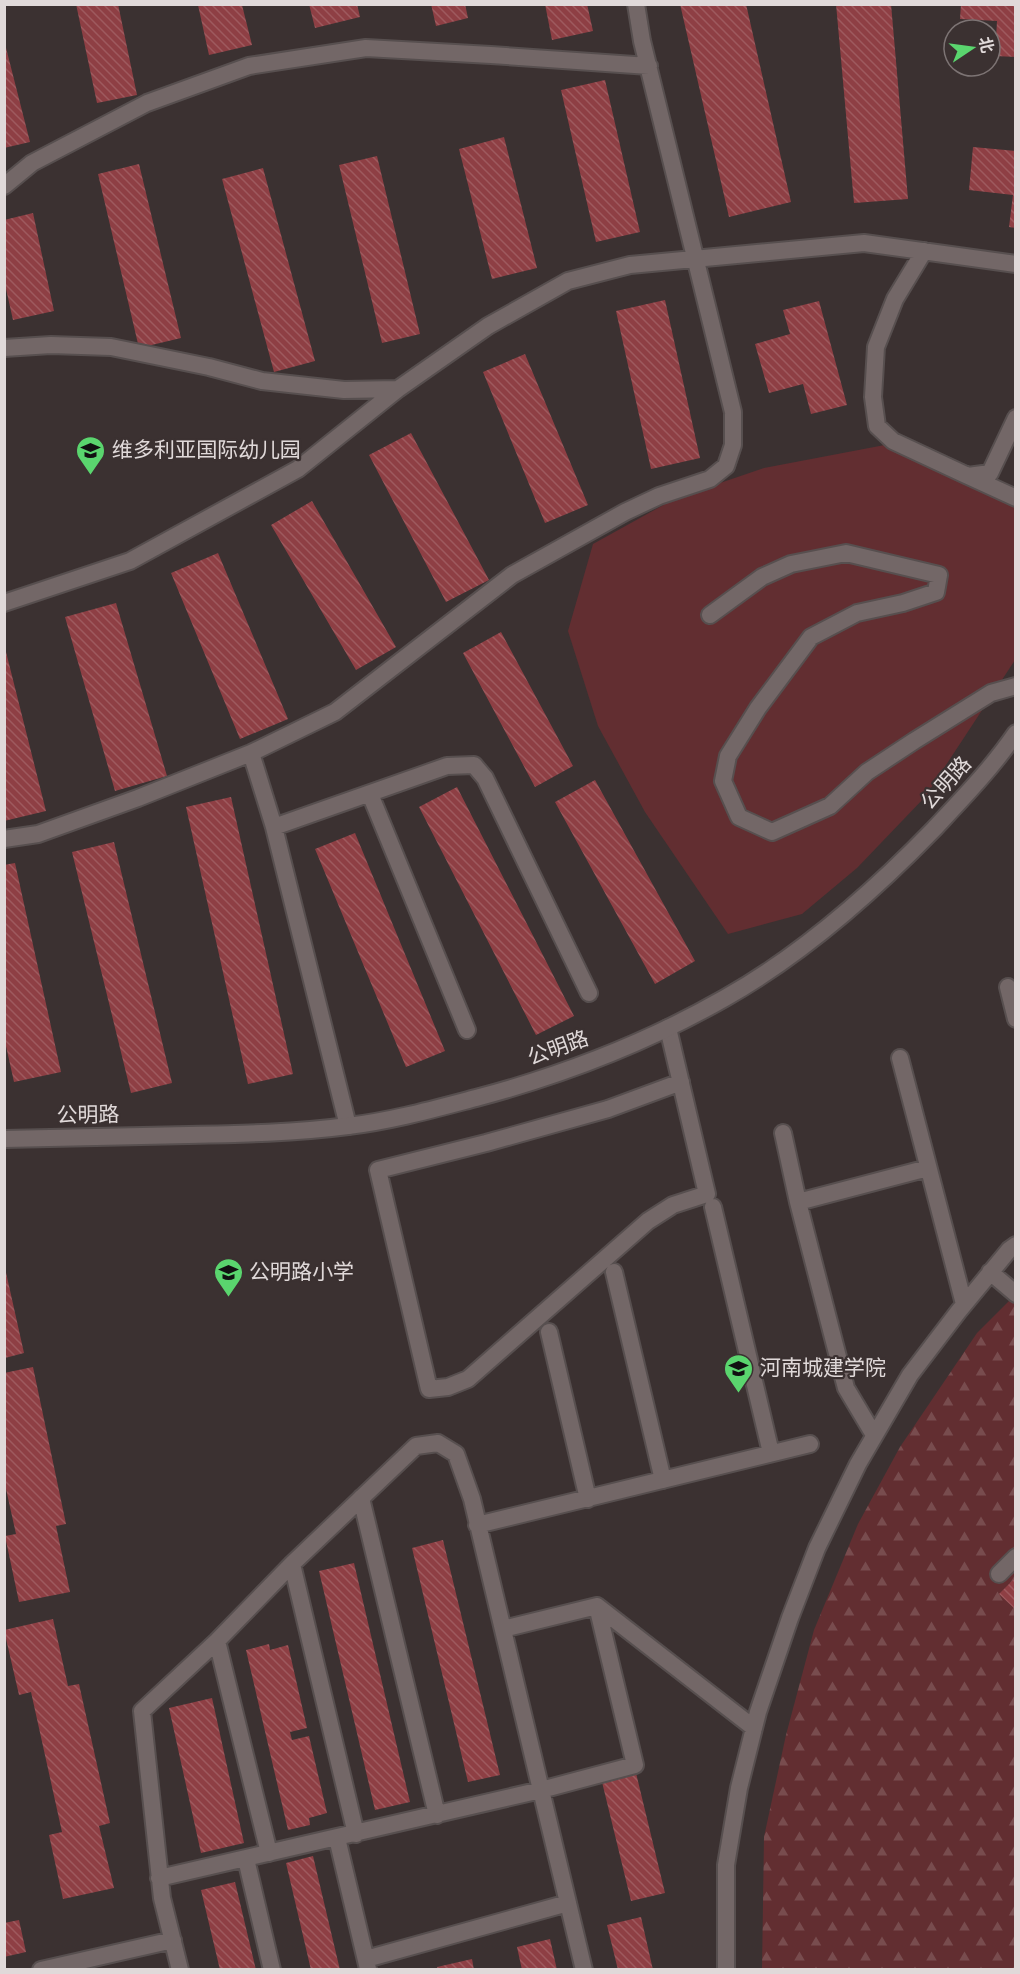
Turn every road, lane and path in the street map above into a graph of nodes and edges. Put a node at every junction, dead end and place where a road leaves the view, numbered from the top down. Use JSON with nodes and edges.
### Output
{"nodes":[{"id":1,"x":636,"y":4,"type":"edge"},
{"id":2,"x":649,"y":66,"type":"junction"},
{"id":3,"x":4,"y":186,"type":"edge"},
{"id":4,"x":924,"y":251,"type":"junction"},
{"id":5,"x":695,"y":260,"type":"junction"},
{"id":6,"x":1016,"y":264,"type":"edge"},
{"id":7,"x":4,"y":348,"type":"edge"},
{"id":8,"x":398,"y":389,"type":"junction"},
{"id":9,"x":1016,"y":418,"type":"edge"},
{"id":10,"x":968,"y":476,"type":"junction"},
{"id":11,"x":1016,"y":498,"type":"edge"},
{"id":12,"x":4,"y":603,"type":"edge"},
{"id":13,"x":710,"y":615,"type":"dead end"},
{"id":14,"x":1016,"y":686,"type":"edge"},
{"id":15,"x":1016,"y":733,"type":"edge"},
{"id":16,"x":251,"y":753,"type":"junction"},
{"id":17,"x":370,"y":794,"type":"junction"},
{"id":18,"x":274,"y":827,"type":"junction"},
{"id":19,"x":4,"y":839,"type":"edge"},
{"id":20,"x":1008,"y":987,"type":"dead end"},
{"id":21,"x":589,"y":993,"type":"dead end"},
{"id":22,"x":1016,"y":1019,"type":"edge"},
{"id":23,"x":668,"y":1028,"type":"junction"},
{"id":24,"x":467,"y":1030,"type":"dead end"},
{"id":25,"x":900,"y":1058,"type":"dead end"},
{"id":26,"x":681,"y":1082,"type":"junction"},
{"id":27,"x":348,"y":1126,"type":"junction"},
{"id":28,"x":783,"y":1133,"type":"dead end"},
{"id":29,"x":4,"y":1139,"type":"edge"},
{"id":30,"x":928,"y":1168,"type":"junction"},
{"id":31,"x":798,"y":1202,"type":"junction"},
{"id":32,"x":713,"y":1207,"type":"dead end"},
{"id":33,"x":1016,"y":1245,"type":"edge"},
{"id":34,"x":614,"y":1272,"type":"dead end"},
{"id":35,"x":990,"y":1272,"type":"junction"},
{"id":36,"x":1016,"y":1294,"type":"edge"},
{"id":37,"x":964,"y":1305,"type":"junction"},
{"id":38,"x":549,"y":1332,"type":"dead end"},
{"id":39,"x":874,"y":1435,"type":"junction"},
{"id":40,"x":810,"y":1444,"type":"dead end"},
{"id":41,"x":771,"y":1453,"type":"junction"},
{"id":42,"x":663,"y":1480,"type":"junction"},
{"id":43,"x":361,"y":1498,"type":"junction"},
{"id":44,"x":588,"y":1498,"type":"junction"},
{"id":45,"x":477,"y":1525,"type":"junction"},
{"id":46,"x":1016,"y":1557,"type":"edge"},
{"id":47,"x":292,"y":1564,"type":"junction"},
{"id":48,"x":999,"y":1574,"type":"dead end"},
{"id":49,"x":597,"y":1606,"type":"junction"},
{"id":50,"x":503,"y":1629,"type":"junction"},
{"id":51,"x":217,"y":1641,"type":"junction"},
{"id":52,"x":754,"y":1728,"type":"junction"},
{"id":53,"x":541,"y":1790,"type":"junction"},
{"id":54,"x":437,"y":1815,"type":"junction"},
{"id":55,"x":356,"y":1834,"type":"junction"},
{"id":56,"x":337,"y":1838,"type":"junction"},
{"id":57,"x":269,"y":1853,"type":"junction"},
{"id":58,"x":246,"y":1858,"type":"junction"},
{"id":59,"x":159,"y":1878,"type":"junction"},
{"id":60,"x":568,"y":1903,"type":"junction"},
{"id":61,"x":173,"y":1940,"type":"junction"},
{"id":62,"x":367,"y":1964,"type":"edge"},
{"id":63,"x":41,"y":1970,"type":"edge"},
{"id":64,"x":180,"y":1970,"type":"edge"},
{"id":65,"x":272,"y":1970,"type":"edge"},
{"id":66,"x":584,"y":1970,"type":"edge"},
{"id":67,"x":726,"y":1970,"type":"edge"}],
"edges":[{"from":1,"to":2,"type":"street"},
{"from":2,"to":3,"type":"street"},
{"from":2,"to":5,"type":"street"},
{"from":4,"to":5,"type":"street"},
{"from":4,"to":6,"type":"street"},
{"from":4,"to":10,"type":"street"},
{"from":5,"to":8,"type":"street"},
{"from":5,"to":16,"type":"street"},
{"from":7,"to":8,"type":"street"},
{"from":8,"to":12,"type":"street"},
{"from":9,"to":10,"type":"street"},
{"from":10,"to":11,"type":"street"},
{"from":13,"to":14,"type":"street"},
{"from":15,"to":23,"type":"street","name":"公明路"},
{"from":16,"to":18,"type":"street"},
{"from":16,"to":19,"type":"street"},
{"from":17,"to":18,"type":"street"},
{"from":17,"to":21,"type":"street"},
{"from":17,"to":24,"type":"street"},
{"from":18,"to":27,"type":"street"},
{"from":20,"to":22,"type":"street"},
{"from":23,"to":26,"type":"street"},
{"from":23,"to":27,"type":"street","name":"公明路"},
{"from":25,"to":30,"type":"street"},
{"from":26,"to":26,"type":"street"},
{"from":27,"to":29,"type":"street","name":"公明路"},
{"from":28,"to":31,"type":"street"},
{"from":30,"to":31,"type":"street"},
{"from":30,"to":37,"type":"street"},
{"from":31,"to":39,"type":"street"},
{"from":32,"to":41,"type":"street"},
{"from":33,"to":35,"type":"street"},
{"from":34,"to":42,"type":"street"},
{"from":35,"to":36,"type":"street"},
{"from":35,"to":37,"type":"street"},
{"from":37,"to":39,"type":"street"},
{"from":38,"to":44,"type":"street"},
{"from":39,"to":52,"type":"street"},
{"from":40,"to":41,"type":"street"},
{"from":41,"to":42,"type":"street"},
{"from":42,"to":44,"type":"street"},
{"from":43,"to":45,"type":"street"},
{"from":43,"to":47,"type":"street"},
{"from":43,"to":54,"type":"street"},
{"from":44,"to":45,"type":"street"},
{"from":45,"to":50,"type":"street"},
{"from":46,"to":48,"type":"street"},
{"from":47,"to":51,"type":"street"},
{"from":47,"to":55,"type":"street"},
{"from":49,"to":50,"type":"street"},
{"from":49,"to":52,"type":"street"},
{"from":49,"to":53,"type":"street"},
{"from":50,"to":53,"type":"street"},
{"from":51,"to":57,"type":"street"},
{"from":51,"to":59,"type":"street"},
{"from":52,"to":67,"type":"street"},
{"from":53,"to":54,"type":"street"},
{"from":53,"to":60,"type":"street"},
{"from":54,"to":55,"type":"street"},
{"from":55,"to":56,"type":"street"},
{"from":56,"to":57,"type":"street"},
{"from":56,"to":62,"type":"street"},
{"from":57,"to":58,"type":"street"},
{"from":58,"to":59,"type":"street"},
{"from":58,"to":65,"type":"street"},
{"from":59,"to":61,"type":"street"},
{"from":60,"to":62,"type":"street"},
{"from":60,"to":66,"type":"street"},
{"from":61,"to":63,"type":"street"},
{"from":61,"to":64,"type":"street"}]}
